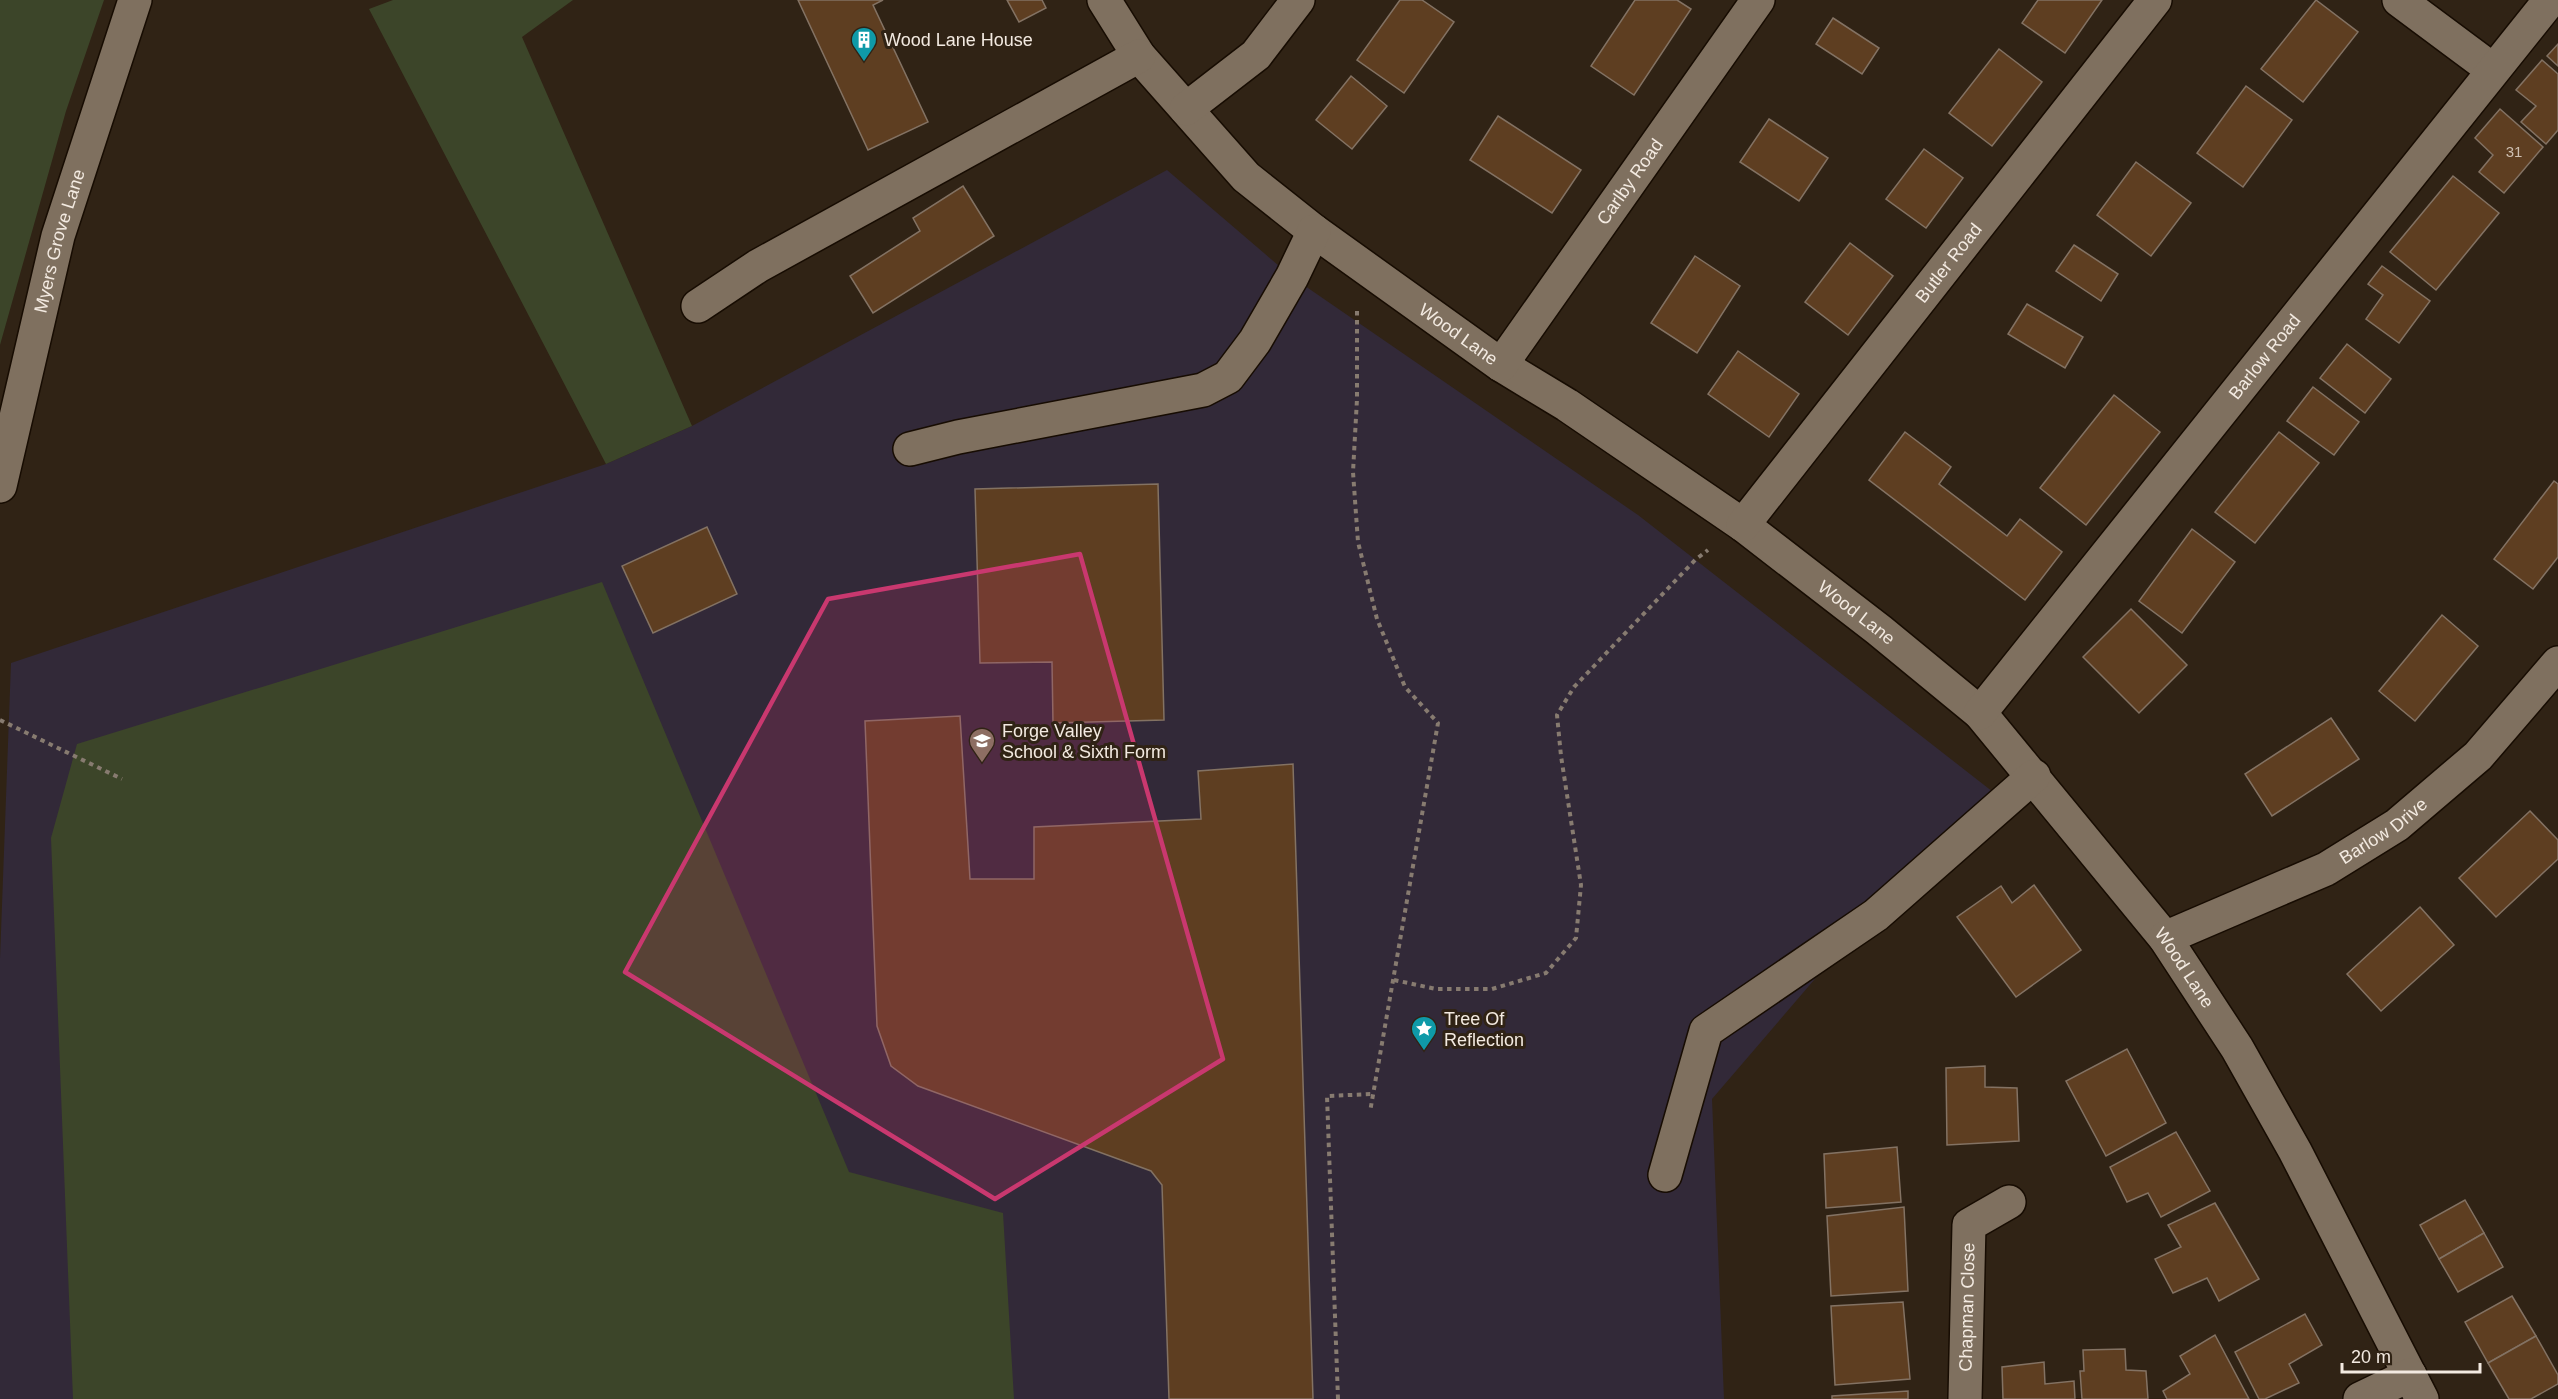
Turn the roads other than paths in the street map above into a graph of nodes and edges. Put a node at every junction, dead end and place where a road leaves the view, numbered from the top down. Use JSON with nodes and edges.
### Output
{"nodes":[{"id":1,"x":135,"y":0,"type":"edge"},
{"id":2,"x":1104,"y":0,"type":"edge"},
{"id":3,"x":1298,"y":0,"type":"edge"},
{"id":4,"x":1758,"y":0,"type":"edge"},
{"id":5,"x":2155,"y":0,"type":"edge"},
{"id":6,"x":2399,"y":0,"type":"edge"},
{"id":7,"x":2550,"y":0,"type":"edge"},
{"id":8,"x":1139,"y":56,"type":"junction"},
{"id":9,"x":2493,"y":70,"type":"junction"},
{"id":10,"x":1186,"y":109,"type":"junction"},
{"id":11,"x":1314,"y":231,"type":"junction"},
{"id":12,"x":699,"y":306,"type":"dead end"},
{"id":13,"x":1501,"y":364,"type":"junction"},
{"id":14,"x":910,"y":449,"type":"dead end"},
{"id":15,"x":0,"y":486,"type":"edge"},
{"id":16,"x":1743,"y":525,"type":"junction"},
{"id":17,"x":2558,"y":663,"type":"edge"},
{"id":18,"x":1980,"y":713,"type":"junction"},
{"id":19,"x":2034,"y":776,"type":"junction"},
{"id":20,"x":2165,"y":938,"type":"junction"},
{"id":21,"x":1665,"y":1174,"type":"dead end"},
{"id":22,"x":2009,"y":1202,"type":"dead end"},
{"id":23,"x":2416,"y":1387,"type":"edge"},
{"id":24,"x":1965,"y":1399,"type":"edge"},
{"id":25,"x":2360,"y":1399,"type":"edge"}],
"edges":[{"from":1,"to":15,"type":"street","name":"Myers Grove Lane"},
{"from":2,"to":8,"type":"street","name":"Wood Lane"},
{"from":3,"to":10,"type":"street"},
{"from":4,"to":13,"type":"street","name":"Carlby Road"},
{"from":5,"to":16,"type":"street","name":"Butler Road"},
{"from":6,"to":9,"type":"street"},
{"from":7,"to":9,"type":"street","name":"Barlow Road"},
{"from":8,"to":10,"type":"street","name":"Wood Lane"},
{"from":8,"to":12,"type":"street"},
{"from":9,"to":18,"type":"street","name":"Barlow Road"},
{"from":10,"to":11,"type":"street","name":"Wood Lane"},
{"from":11,"to":13,"type":"street","name":"Wood Lane"},
{"from":11,"to":14,"type":"street"},
{"from":13,"to":16,"type":"street","name":"Wood Lane"},
{"from":16,"to":18,"type":"street","name":"Wood Lane"},
{"from":17,"to":20,"type":"street","name":"Barlow Drive"},
{"from":18,"to":19,"type":"street","name":"Wood Lane"},
{"from":19,"to":20,"type":"street","name":"Wood Lane"},
{"from":19,"to":21,"type":"street"},
{"from":20,"to":23,"type":"street","name":"Wood Lane"},
{"from":22,"to":24,"type":"street","name":"Chapman Close"},
{"from":23,"to":25,"type":"street"}]}
